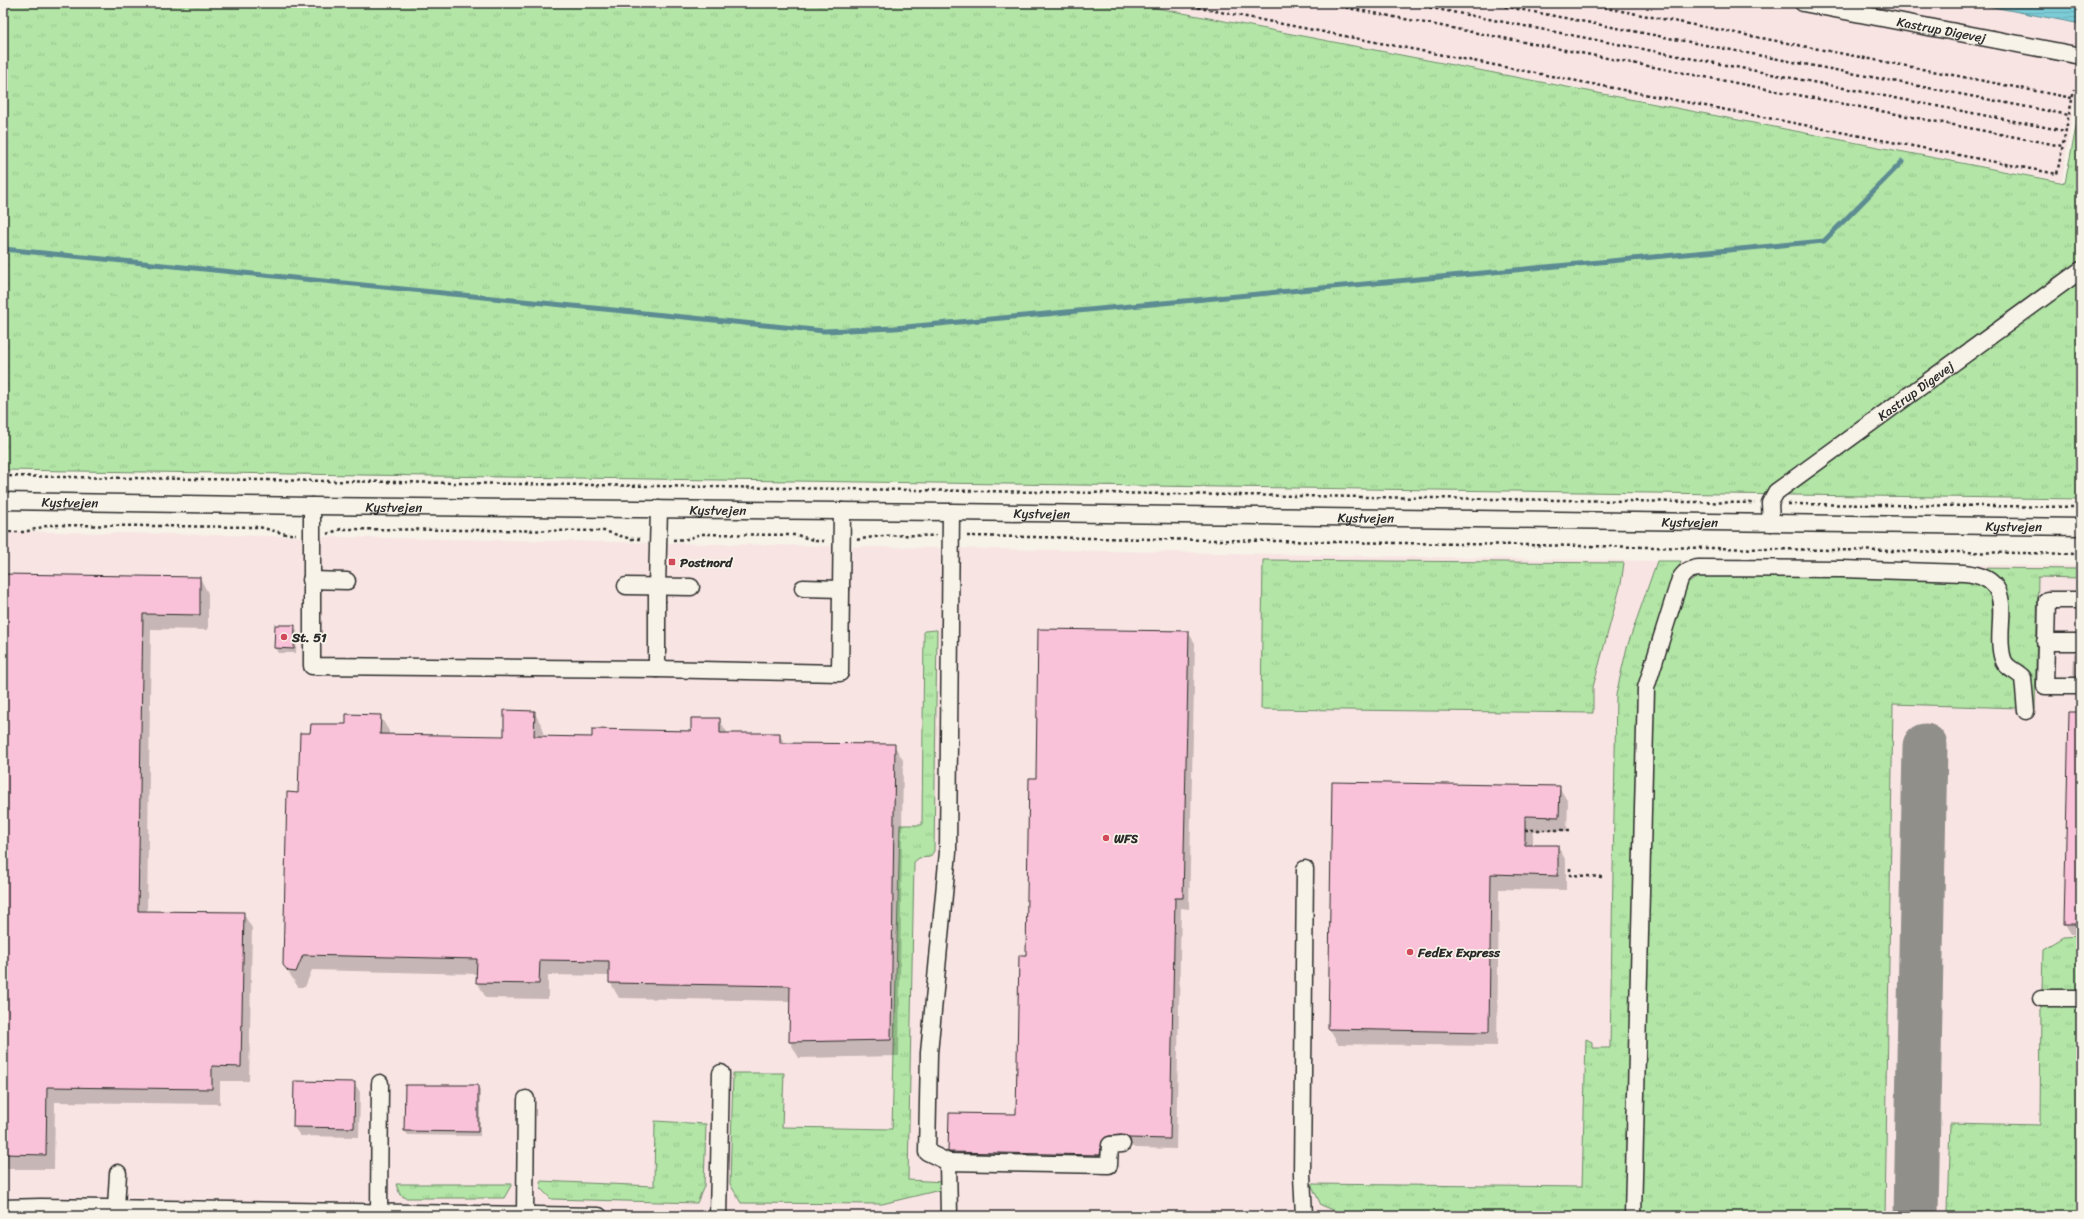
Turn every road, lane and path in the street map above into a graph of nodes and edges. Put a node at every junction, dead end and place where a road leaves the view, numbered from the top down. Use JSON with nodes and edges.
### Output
{"nodes":[{"id":1,"x":1174,"y":3,"type":"edge"},
{"id":2,"x":1322,"y":3,"type":"edge"},
{"id":3,"x":1406,"y":3,"type":"edge"},
{"id":4,"x":1487,"y":3,"type":"edge"},
{"id":5,"x":1580,"y":3,"type":"edge"},
{"id":6,"x":1803,"y":3,"type":"edge"},
{"id":7,"x":2081,"y":56,"type":"edge"},
{"id":8,"x":2074,"y":90,"type":"dead end"},
{"id":9,"x":2072,"y":98,"type":"junction"},
{"id":10,"x":2068,"y":115,"type":"junction"},
{"id":11,"x":2065,"y":131,"type":"junction"},
{"id":12,"x":2062,"y":146,"type":"junction"},
{"id":13,"x":2081,"y":270,"type":"edge"},
{"id":14,"x":3,"y":476,"type":"edge"},
{"id":15,"x":3,"y":500,"type":"edge"},
{"id":16,"x":1770,"y":503,"type":"junction"},
{"id":17,"x":312,"y":506,"type":"junction"},
{"id":18,"x":2081,"y":507,"type":"edge"},
{"id":19,"x":659,"y":509,"type":"junction"},
{"id":20,"x":842,"y":511,"type":"junction"},
{"id":21,"x":951,"y":512,"type":"junction"},
{"id":22,"x":1771,"y":523,"type":"junction"},
{"id":23,"x":2081,"y":527,"type":"edge"},
{"id":24,"x":3,"y":532,"type":"edge"},
{"id":25,"x":311,"y":534,"type":"junction"},
{"id":26,"x":951,"y":536,"type":"junction"},
{"id":27,"x":658,"y":540,"type":"junction"},
{"id":28,"x":842,"y":541,"type":"junction"},
{"id":29,"x":2081,"y":554,"type":"edge"},
{"id":30,"x":312,"y":580,"type":"junction"},
{"id":31,"x":347,"y":581,"type":"dead end"},
{"id":32,"x":626,"y":586,"type":"dead end"},
{"id":33,"x":657,"y":587,"type":"junction"},
{"id":34,"x":691,"y":587,"type":"dead end"},
{"id":35,"x":803,"y":588,"type":"dead end"},
{"id":36,"x":841,"y":589,"type":"junction"},
{"id":37,"x":2081,"y":600,"type":"edge"},
{"id":38,"x":2046,"y":642,"type":"junction"},
{"id":39,"x":2081,"y":642,"type":"edge"},
{"id":40,"x":657,"y":669,"type":"junction"},
{"id":41,"x":2081,"y":686,"type":"edge"},
{"id":42,"x":2026,"y":711,"type":"dead end"},
{"id":43,"x":1525,"y":830,"type":"dead end"},
{"id":44,"x":1571,"y":830,"type":"dead end"},
{"id":45,"x":1570,"y":868,"type":"dead end"},
{"id":46,"x":1305,"y":869,"type":"dead end"},
{"id":47,"x":1603,"y":877,"type":"dead end"},
{"id":48,"x":2041,"y":998,"type":"dead end"},
{"id":49,"x":2081,"y":998,"type":"edge"},
{"id":50,"x":721,"y":1073,"type":"dead end"},
{"id":51,"x":380,"y":1083,"type":"dead end"},
{"id":52,"x":526,"y":1099,"type":"dead end"},
{"id":53,"x":1122,"y":1144,"type":"dead end"},
{"id":54,"x":948,"y":1162,"type":"junction"},
{"id":55,"x":118,"y":1172,"type":"dead end"},
{"id":56,"x":3,"y":1202,"type":"edge"},
{"id":57,"x":41,"y":1207,"type":"junction"},
{"id":58,"x":3,"y":1208,"type":"edge"},
{"id":59,"x":116,"y":1208,"type":"junction"},
{"id":60,"x":379,"y":1213,"type":"junction"},
{"id":61,"x":529,"y":1215,"type":"edge"},
{"id":62,"x":599,"y":1216,"type":"edge"},
{"id":63,"x":718,"y":1216,"type":"edge"},
{"id":64,"x":949,"y":1216,"type":"edge"},
{"id":65,"x":1304,"y":1216,"type":"edge"},
{"id":66,"x":1633,"y":1216,"type":"edge"}],
"edges":[{"from":1,"to":12,"type":"path"},
{"from":2,"to":12,"type":"path"},
{"from":3,"to":11,"type":"path"},
{"from":4,"to":10,"type":"path"},
{"from":5,"to":9,"type":"path"},
{"from":6,"to":7,"type":"street","name":"Kastrup Digevej"},
{"from":8,"to":9,"type":"path"},
{"from":9,"to":10,"type":"path"},
{"from":10,"to":11,"type":"path"},
{"from":11,"to":12,"type":"path"},
{"from":13,"to":16,"type":"street","name":"Kastrup Digevej"},
{"from":14,"to":16,"type":"path"},
{"from":15,"to":17,"type":"street","name":"Kystvejen"},
{"from":16,"to":18,"type":"path"},
{"from":16,"to":22,"type":"street"},
{"from":17,"to":19,"type":"street","name":"Kystvejen"},
{"from":17,"to":25,"type":"street"},
{"from":19,"to":20,"type":"street","name":"Kystvejen"},
{"from":19,"to":27,"type":"street"},
{"from":20,"to":21,"type":"street","name":"Kystvejen"},
{"from":20,"to":28,"type":"street"},
{"from":21,"to":22,"type":"street","name":"Kystvejen"},
{"from":21,"to":26,"type":"street"},
{"from":22,"to":23,"type":"street","name":"Kystvejen"},
{"from":24,"to":25,"type":"path"},
{"from":25,"to":27,"type":"path"},
{"from":25,"to":30,"type":"street"},
{"from":26,"to":28,"type":"path"},
{"from":26,"to":29,"type":"path"},
{"from":26,"to":54,"type":"street"},
{"from":27,"to":28,"type":"path"},
{"from":27,"to":33,"type":"street"},
{"from":28,"to":36,"type":"street"},
{"from":30,"to":31,"type":"street"},
{"from":30,"to":40,"type":"street"},
{"from":32,"to":33,"type":"street"},
{"from":33,"to":34,"type":"street"},
{"from":33,"to":40,"type":"street"},
{"from":35,"to":36,"type":"street"},
{"from":36,"to":40,"type":"street"},
{"from":37,"to":38,"type":"street"},
{"from":38,"to":39,"type":"street"},
{"from":38,"to":41,"type":"street"},
{"from":42,"to":66,"type":"street"},
{"from":43,"to":44,"type":"path"},
{"from":45,"to":47,"type":"path"},
{"from":46,"to":65,"type":"street"},
{"from":48,"to":49,"type":"street"},
{"from":50,"to":63,"type":"street"},
{"from":51,"to":60,"type":"street"},
{"from":52,"to":61,"type":"street"},
{"from":53,"to":54,"type":"street"},
{"from":54,"to":64,"type":"street"},
{"from":55,"to":59,"type":"street"},
{"from":56,"to":57,"type":"street"},
{"from":57,"to":58,"type":"street"},
{"from":57,"to":59,"type":"street"},
{"from":59,"to":60,"type":"street"},
{"from":60,"to":61,"type":"street"},
{"from":61,"to":62,"type":"street"}]}
